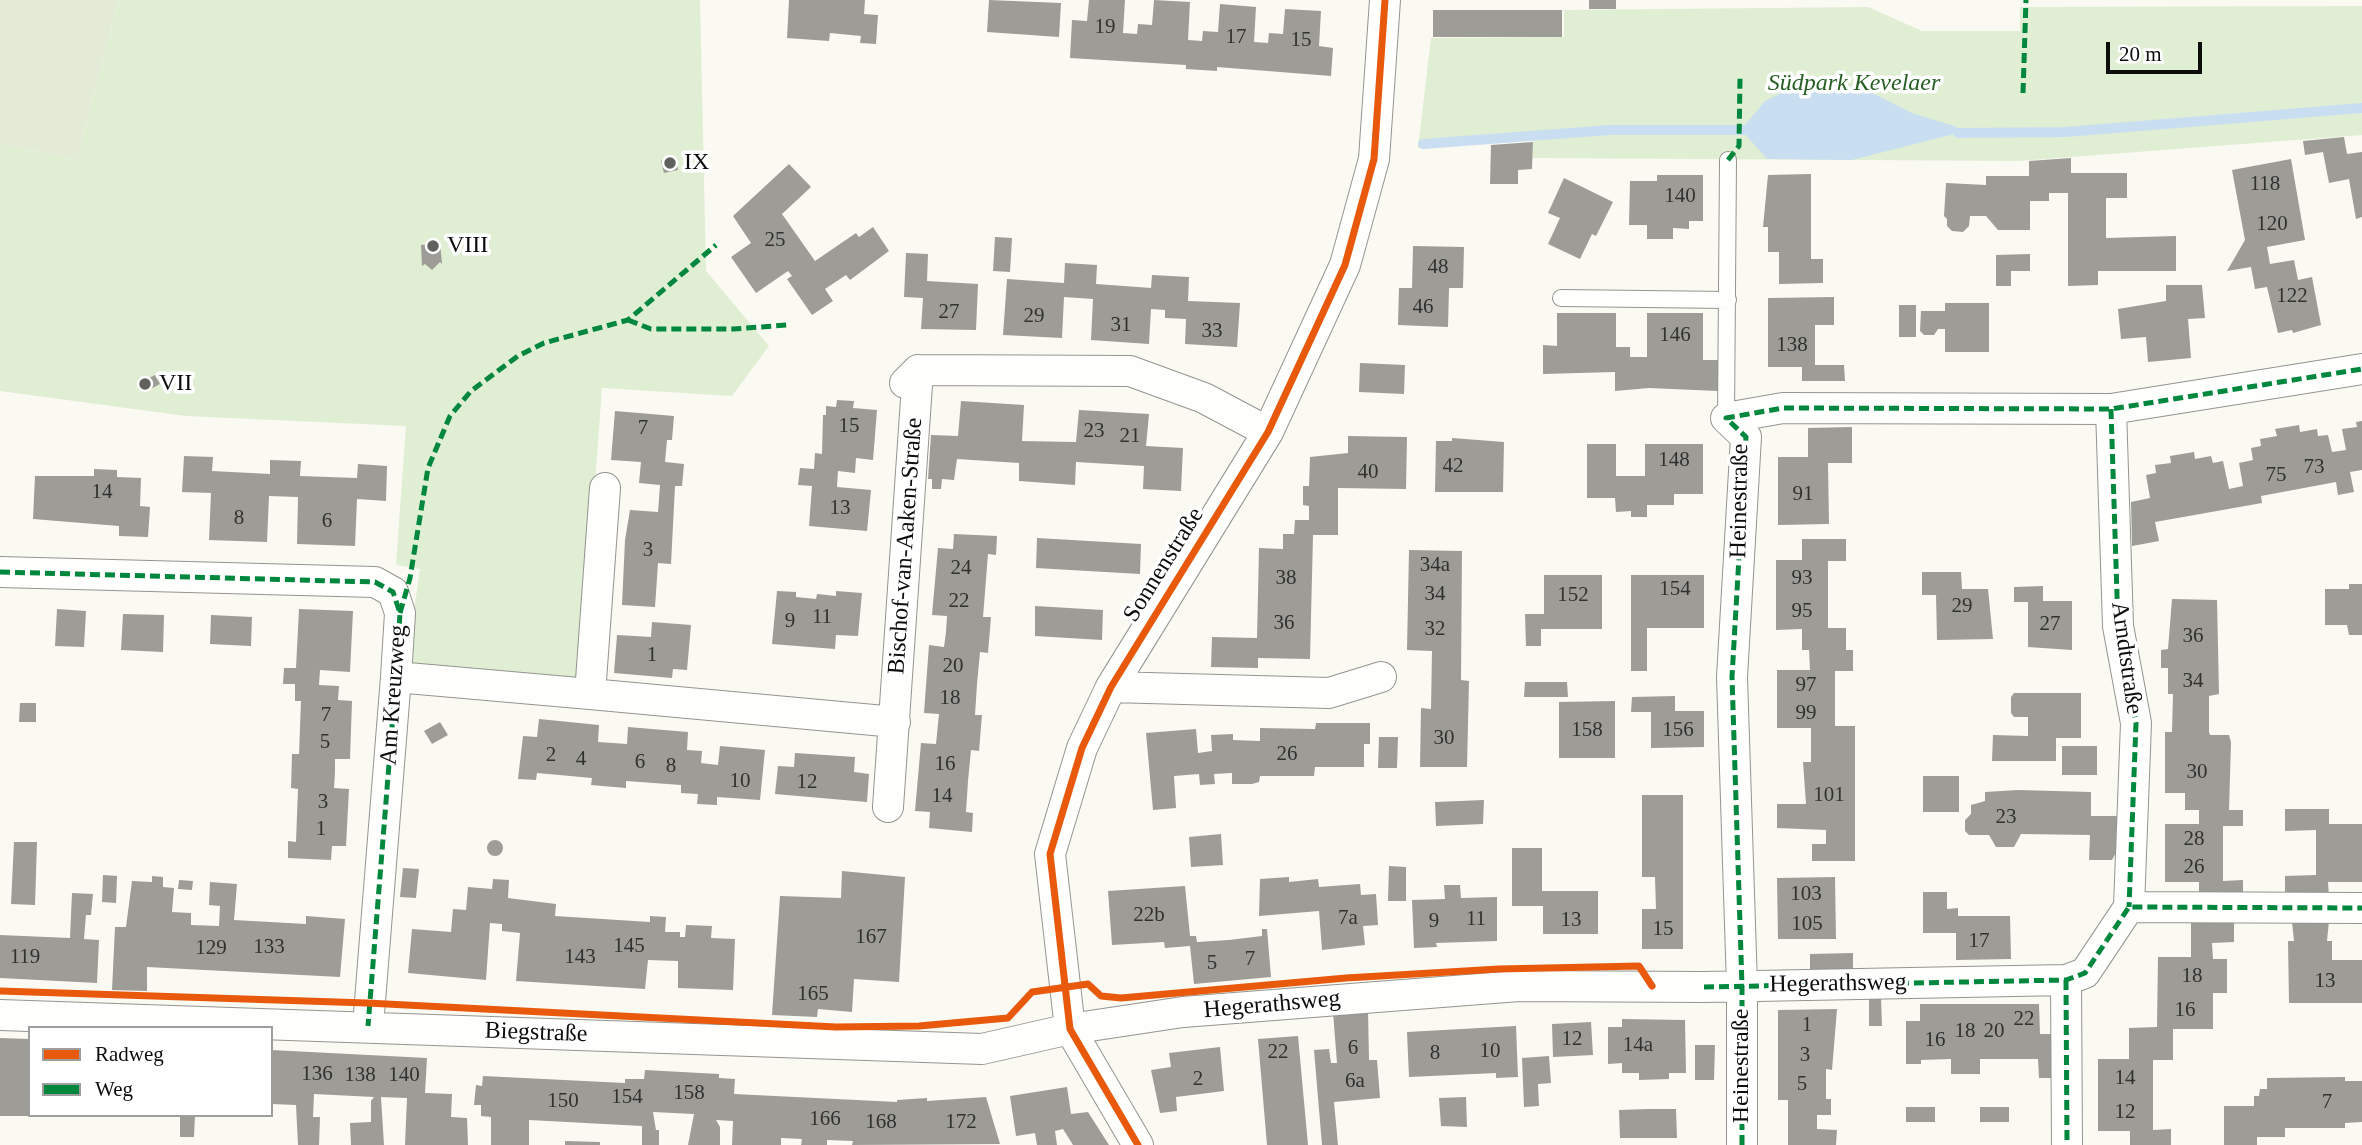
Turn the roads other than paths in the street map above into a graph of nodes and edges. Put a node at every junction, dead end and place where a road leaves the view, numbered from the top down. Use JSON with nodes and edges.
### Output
{"nodes":[{"id":1,"x":1385,"y":0,"type":"edge"},
{"id":2,"x":1728,"y":160,"type":"dead end"},
{"id":3,"x":1561,"y":298,"type":"dead end"},
{"id":4,"x":1728,"y":300,"type":"junction"},
{"id":5,"x":2362,"y":369,"type":"edge"},
{"id":6,"x":918,"y":370,"type":"junction"},
{"id":7,"x":896,"y":392,"type":"dead end"},
{"id":8,"x":2110,"y":409,"type":"junction"},
{"id":9,"x":1726,"y":418,"type":"junction"},
{"id":10,"x":1268,"y":432,"type":"junction"},
{"id":11,"x":605,"y":488,"type":"dead end"},
{"id":12,"x":0,"y":572,"type":"edge"},
{"id":13,"x":396,"y":677,"type":"junction"},
{"id":14,"x":1381,"y":677,"type":"dead end"},
{"id":15,"x":1111,"y":687,"type":"junction"},
{"id":16,"x":590,"y":694,"type":"junction"},
{"id":17,"x":895,"y":722,"type":"junction"},
{"id":18,"x":888,"y":807,"type":"dead end"},
{"id":19,"x":2129,"y":907,"type":"junction"},
{"id":20,"x":2362,"y":908,"type":"edge"},
{"id":21,"x":2066,"y":980,"type":"junction"},
{"id":22,"x":1742,"y":986,"type":"junction"},
{"id":23,"x":0,"y":1015,"type":"edge"},
{"id":24,"x":368,"y":1026,"type":"junction"},
{"id":25,"x":1070,"y":1029,"type":"junction"},
{"id":26,"x":1138,"y":1145,"type":"edge"},
{"id":27,"x":1742,"y":1145,"type":"edge"},
{"id":28,"x":2067,"y":1145,"type":"edge"}],
"edges":[{"from":1,"to":10,"type":"street","name":"Sonnenstraße"},
{"from":2,"to":4,"type":"lane"},
{"from":3,"to":4,"type":"lane"},
{"from":4,"to":9,"type":"lane"},
{"from":5,"to":8,"type":"street","name":"Heinestraße"},
{"from":6,"to":7,"type":"street"},
{"from":6,"to":10,"type":"street"},
{"from":6,"to":17,"type":"street","name":"Bischof-van-Aaken-Straße"},
{"from":8,"to":9,"type":"street","name":"Heinestraße"},
{"from":8,"to":19,"type":"street","name":"Arndtstraße"},
{"from":9,"to":22,"type":"street","name":"Heinestraße"},
{"from":10,"to":15,"type":"street","name":"Sonnenstraße"},
{"from":11,"to":16,"type":"street"},
{"from":12,"to":13,"type":"street","name":"Am Kreuzweg"},
{"from":13,"to":16,"type":"street"},
{"from":13,"to":24,"type":"street","name":"Am Kreuzweg"},
{"from":14,"to":15,"type":"street"},
{"from":15,"to":25,"type":"street","name":"Sonnenstraße"},
{"from":16,"to":17,"type":"street"},
{"from":17,"to":18,"type":"street","name":"Bischof-van-Aaken-Straße"},
{"from":19,"to":20,"type":"street"},
{"from":19,"to":21,"type":"street"},
{"from":21,"to":22,"type":"street","name":"Hegerathsweg"},
{"from":21,"to":28,"type":"street"},
{"from":22,"to":25,"type":"street","name":"Hegerathsweg"},
{"from":22,"to":27,"type":"street","name":"Heinestraße"},
{"from":23,"to":24,"type":"street","name":"Biegstraße"},
{"from":24,"to":25,"type":"street","name":"Biegstraße"},
{"from":25,"to":26,"type":"street","name":"Sonnenstraße"}]}
